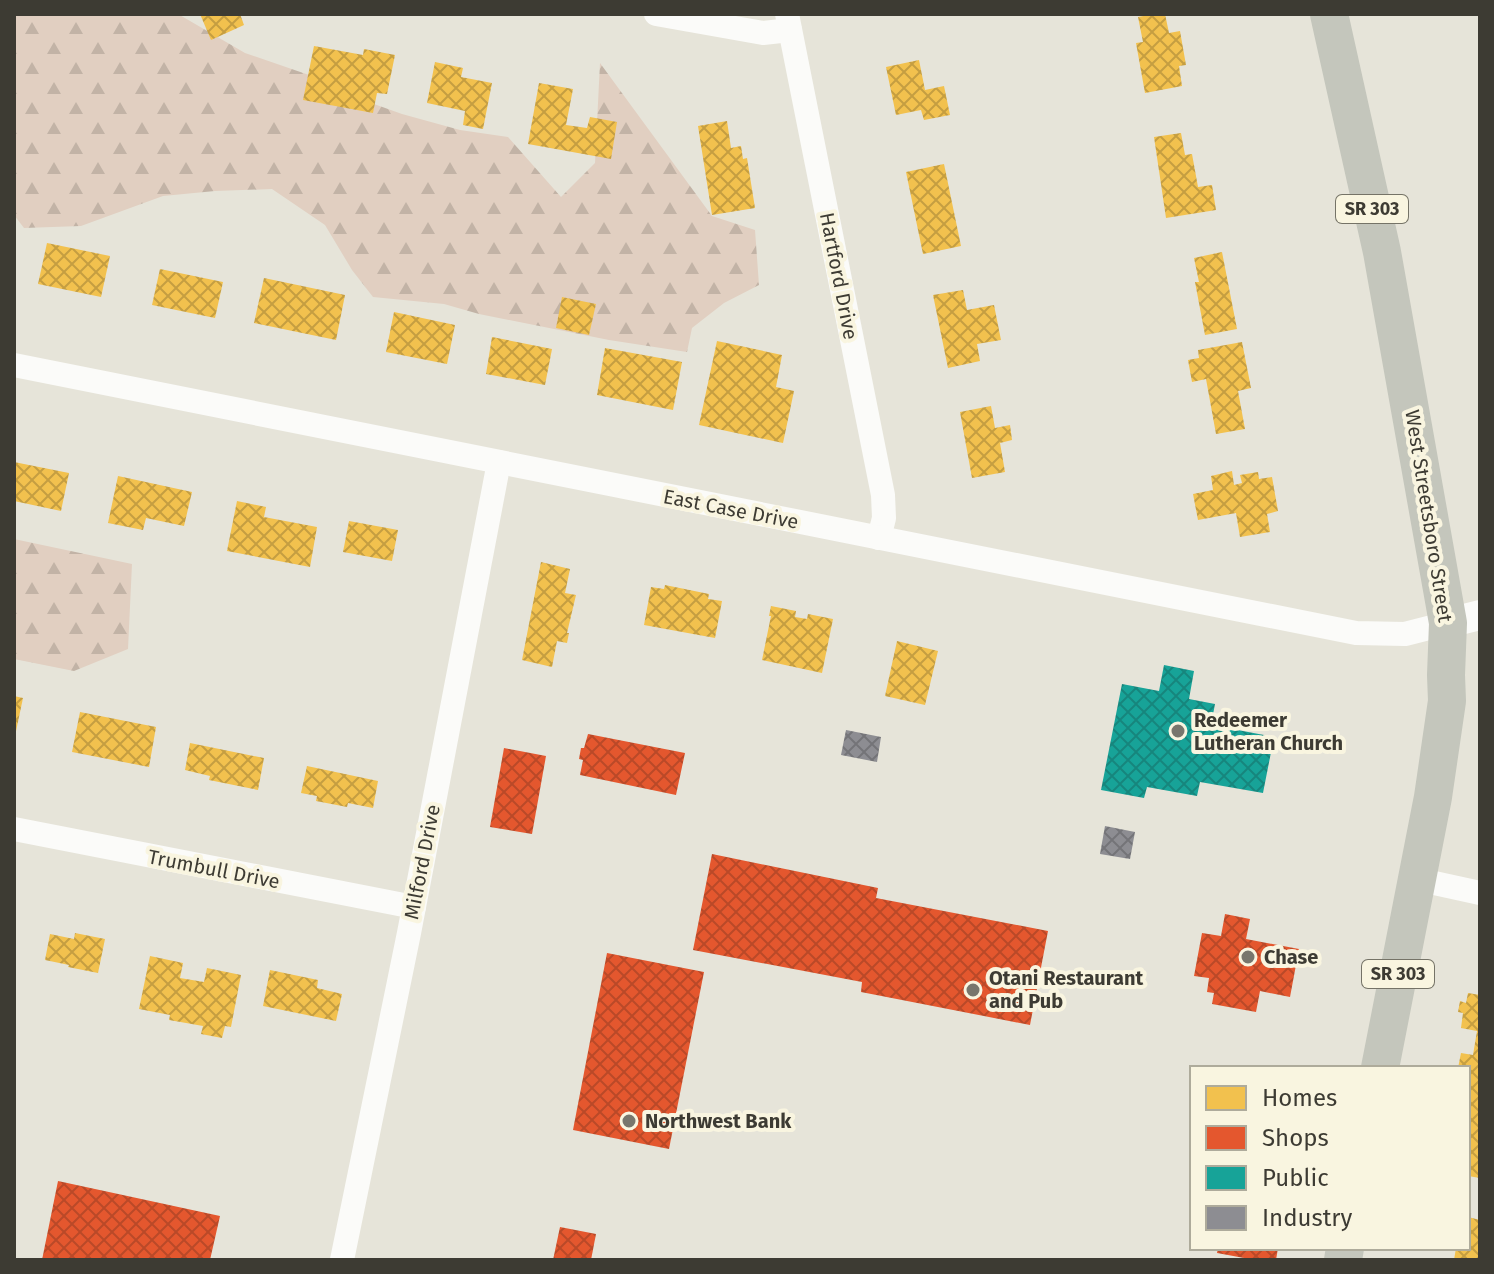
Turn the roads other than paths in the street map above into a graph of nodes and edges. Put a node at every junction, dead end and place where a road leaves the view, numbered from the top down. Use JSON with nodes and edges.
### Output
{"nodes":[{"id":1,"x":656,"y":14,"type":"edge"},
{"id":2,"x":1329,"y":14,"type":"edge"},
{"id":3,"x":789,"y":22,"type":"edge"},
{"id":4,"x":14,"y":365,"type":"edge"},
{"id":5,"x":499,"y":462,"type":"junction"},
{"id":6,"x":879,"y":538,"type":"junction"},
{"id":7,"x":1464,"y":619,"type":"edge"},
{"id":8,"x":14,"y":829,"type":"edge"},
{"id":9,"x":1416,"y":879,"type":"junction"},
{"id":10,"x":1480,"y":893,"type":"edge"},
{"id":11,"x":414,"y":907,"type":"junction"},
{"id":12,"x":1380,"y":1066,"type":"edge"},
{"id":13,"x":342,"y":1260,"type":"edge"}],
"edges":[{"from":1,"to":3,"type":"street"},
{"from":2,"to":7,"type":"main road","name":"West Streetsboro Street","number":"SR 303"},
{"from":3,"to":6,"type":"street","name":"Hartford Drive"},
{"from":4,"to":5,"type":"street","name":"East Case Drive"},
{"from":5,"to":6,"type":"street","name":"East Case Drive"},
{"from":5,"to":11,"type":"street","name":"Milford Drive"},
{"from":6,"to":7,"type":"street","name":"East Case Drive"},
{"from":7,"to":9,"type":"main road","name":"West Streetsboro Street","number":"SR 303"},
{"from":8,"to":11,"type":"street","name":"Trumbull Drive"},
{"from":9,"to":10,"type":"street"},
{"from":9,"to":12,"type":"main road","name":"West Streetsboro Street","number":"SR 303"},
{"from":11,"to":13,"type":"street","name":"Milford Drive"}]}
